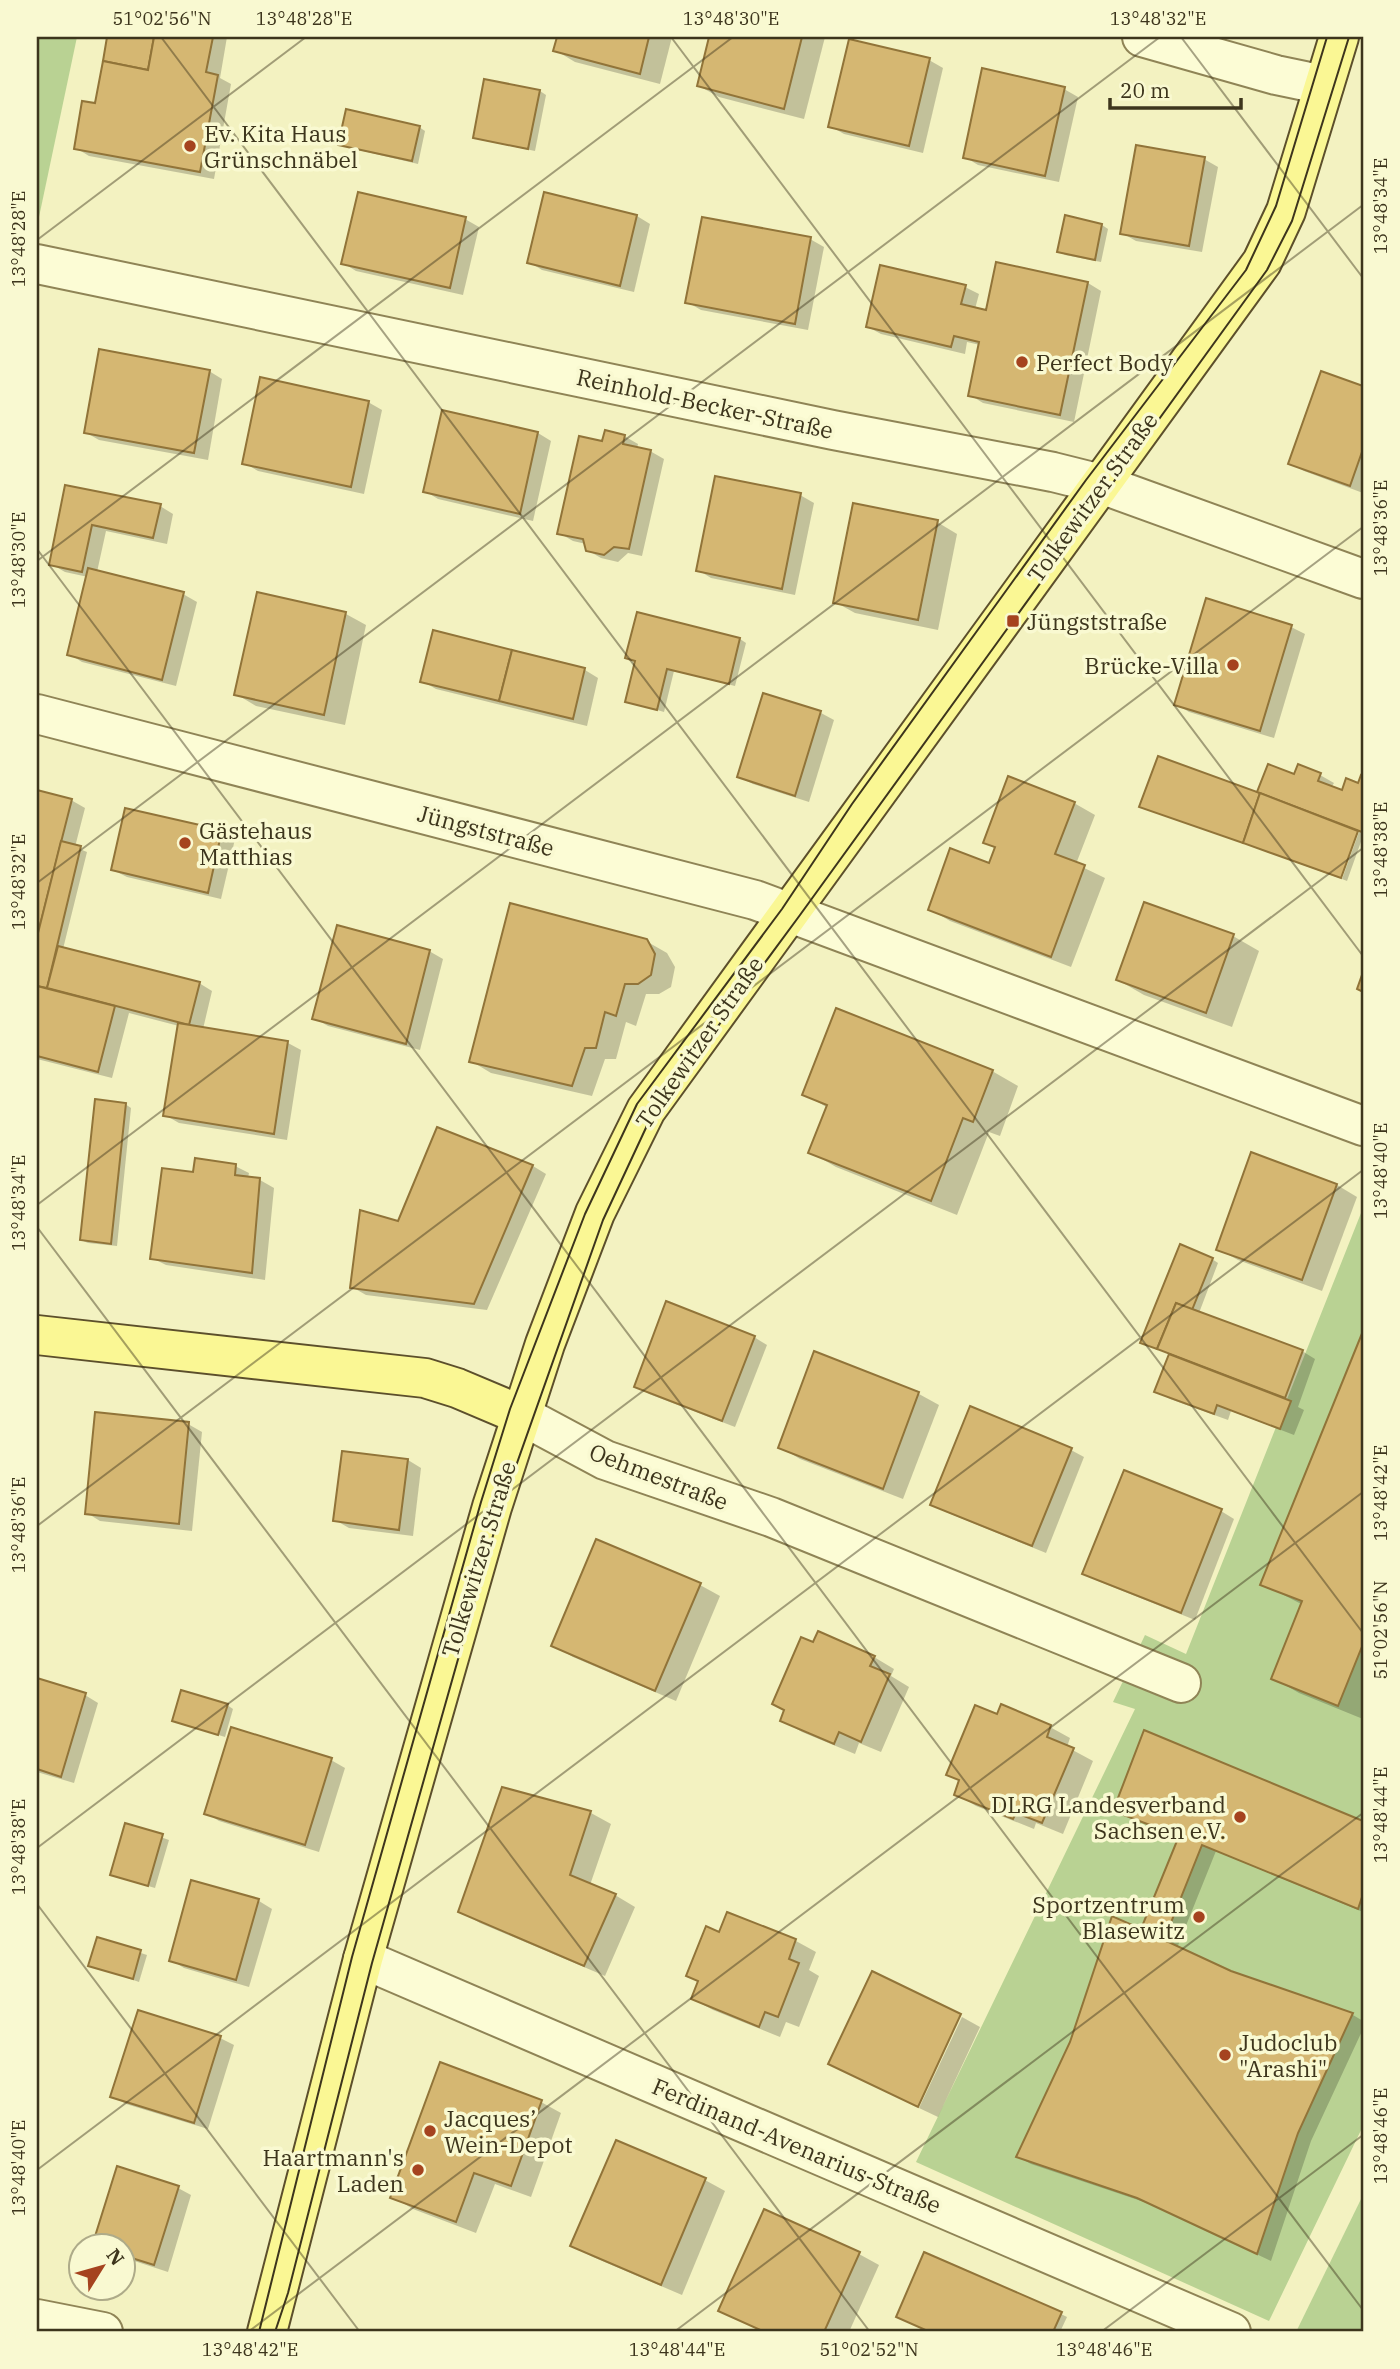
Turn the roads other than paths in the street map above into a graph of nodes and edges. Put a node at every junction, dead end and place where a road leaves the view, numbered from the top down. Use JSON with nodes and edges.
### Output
{"nodes":[{"id":1,"x":1142,"y":37,"type":"edge"},
{"id":2,"x":1339,"y":37,"type":"edge"},
{"id":3,"x":1324,"y":85,"type":"junction"},
{"id":4,"x":37,"y":264,"type":"edge"},
{"id":5,"x":1101,"y":484,"type":"junction"},
{"id":6,"x":1363,"y":579,"type":"edge"},
{"id":7,"x":37,"y":714,"type":"edge"},
{"id":8,"x":791,"y":912,"type":"junction"},
{"id":9,"x":1363,"y":1126,"type":"edge"},
{"id":10,"x":37,"y":1335,"type":"edge"},
{"id":11,"x":521,"y":1415,"type":"junction"},
{"id":12,"x":1181,"y":1683,"type":"dead end"},
{"id":13,"x":363,"y":1959,"type":"junction"},
{"id":14,"x":37,"y":2319,"type":"edge"},
{"id":15,"x":103,"y":2332,"type":"edge"},
{"id":16,"x":267,"y":2332,"type":"edge"},
{"id":17,"x":1231,"y":2332,"type":"edge"}],
"edges":[{"from":1,"to":3,"type":"street"},
{"from":2,"to":3,"type":"main road","name":"Tolkewitzer Straße"},
{"from":3,"to":5,"type":"main road","name":"Tolkewitzer Straße"},
{"from":4,"to":5,"type":"street","name":"Reinhold-Becker-Straße"},
{"from":5,"to":6,"type":"street","name":"Reinhold-Becker-Straße"},
{"from":5,"to":8,"type":"main road","name":"Tolkewitzer Straße"},
{"from":7,"to":8,"type":"street","name":"Jüngststraße"},
{"from":8,"to":9,"type":"street","name":"Jüngststraße"},
{"from":8,"to":11,"type":"main road","name":"Tolkewitzer Straße"},
{"from":10,"to":11,"type":"main road","name":"Oehmestraße"},
{"from":11,"to":12,"type":"street","name":"Oehmestraße"},
{"from":11,"to":13,"type":"main road","name":"Tolkewitzer Straße"},
{"from":13,"to":16,"type":"main road","name":"Tolkewitzer Straße"},
{"from":13,"to":17,"type":"street","name":"Ferdinand-Avenarius-Straße"},
{"from":14,"to":15,"type":"street"}]}
